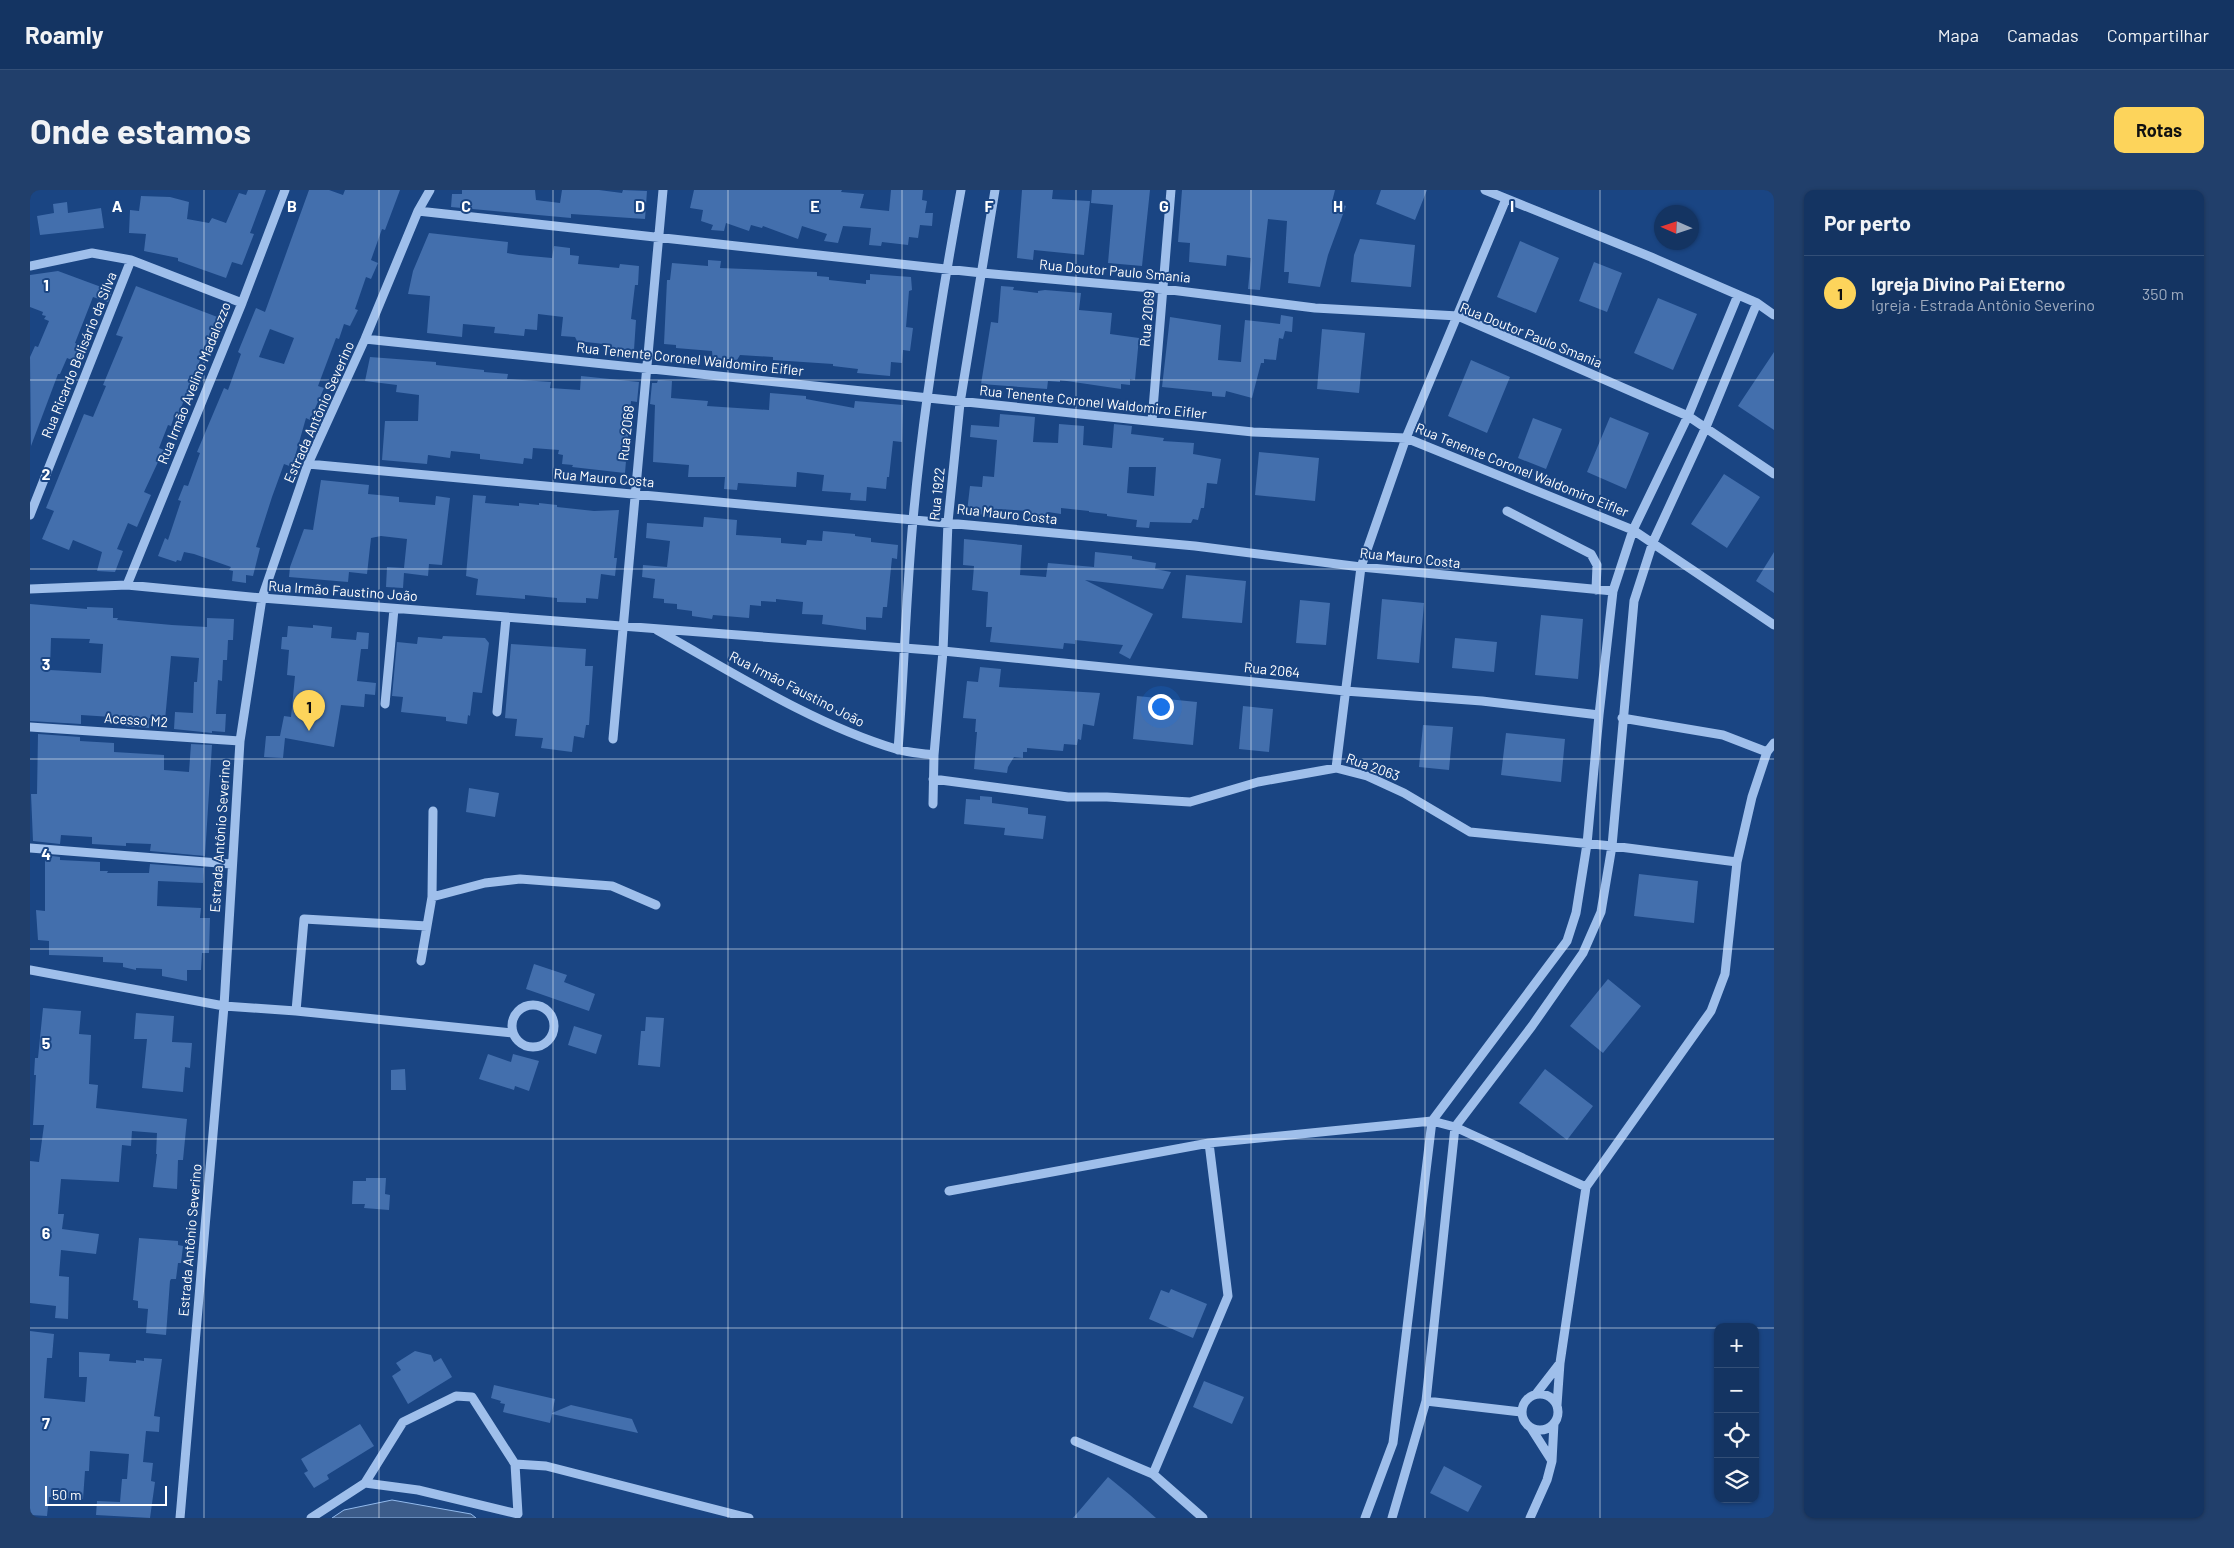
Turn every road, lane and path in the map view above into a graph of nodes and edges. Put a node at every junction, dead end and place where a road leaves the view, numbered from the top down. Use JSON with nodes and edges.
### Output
{"nodes":[{"id":1,"x":285,"y":190,"type":"edge"},
{"id":2,"x":430,"y":190,"type":"edge"},
{"id":3,"x":663,"y":190,"type":"edge"},
{"id":4,"x":961,"y":190,"type":"edge"},
{"id":5,"x":995,"y":190,"type":"edge"},
{"id":6,"x":1171,"y":190,"type":"edge"},
{"id":7,"x":1485,"y":190,"type":"edge"},
{"id":8,"x":1506,"y":199,"type":"junction"},
{"id":9,"x":418,"y":211,"type":"junction"},
{"id":10,"x":658,"y":238,"type":"junction"},
{"id":11,"x":131,"y":260,"type":"junction"},
{"id":12,"x":30,"y":266,"type":"edge"},
{"id":13,"x":946,"y":269,"type":"junction"},
{"id":14,"x":982,"y":273,"type":"junction"},
{"id":15,"x":1163,"y":289,"type":"junction"},
{"id":16,"x":1738,"y":295,"type":"junction"},
{"id":17,"x":242,"y":303,"type":"junction"},
{"id":18,"x":1756,"y":303,"type":"junction"},
{"id":19,"x":1774,"y":315,"type":"edge"},
{"id":20,"x":1458,"y":316,"type":"junction"},
{"id":21,"x":365,"y":339,"type":"junction"},
{"id":22,"x":647,"y":368,"type":"junction"},
{"id":23,"x":928,"y":397,"type":"junction"},
{"id":24,"x":960,"y":403,"type":"junction"},
{"id":25,"x":1688,"y":416,"type":"junction"},
{"id":26,"x":1152,"y":421,"type":"junction"},
{"id":27,"x":1706,"y":427,"type":"junction"},
{"id":28,"x":1406,"y":438,"type":"junction"},
{"id":29,"x":308,"y":464,"type":"junction"},
{"id":30,"x":1774,"y":474,"type":"edge"},
{"id":31,"x":634,"y":494,"type":"junction"},
{"id":32,"x":1508,"y":511,"type":"dead end"},
{"id":33,"x":30,"y":515,"type":"edge"},
{"id":34,"x":913,"y":520,"type":"junction"},
{"id":35,"x":948,"y":522,"type":"junction"},
{"id":36,"x":1633,"y":530,"type":"junction"},
{"id":37,"x":1652,"y":542,"type":"junction"},
{"id":38,"x":1361,"y":567,"type":"junction"},
{"id":39,"x":127,"y":585,"type":"junction"},
{"id":40,"x":30,"y":589,"type":"edge"},
{"id":41,"x":1596,"y":590,"type":"junction"},
{"id":42,"x":1613,"y":591,"type":"junction"},
{"id":43,"x":262,"y":598,"type":"junction"},
{"id":44,"x":394,"y":609,"type":"junction"},
{"id":45,"x":506,"y":618,"type":"junction"},
{"id":46,"x":1774,"y":625,"type":"edge"},
{"id":47,"x":622,"y":627,"type":"junction"},
{"id":48,"x":655,"y":628,"type":"junction"},
{"id":49,"x":906,"y":648,"type":"junction"},
{"id":50,"x":943,"y":651,"type":"junction"},
{"id":51,"x":1345,"y":691,"type":"junction"},
{"id":52,"x":385,"y":704,"type":"dead end"},
{"id":53,"x":497,"y":712,"type":"dead end"},
{"id":54,"x":1598,"y":715,"type":"junction"},
{"id":55,"x":1622,"y":718,"type":"junction"},
{"id":56,"x":30,"y":727,"type":"edge"},
{"id":57,"x":613,"y":739,"type":"dead end"},
{"id":58,"x":240,"y":741,"type":"junction"},
{"id":59,"x":1774,"y":742,"type":"edge"},
{"id":60,"x":898,"y":750,"type":"junction"},
{"id":61,"x":1767,"y":752,"type":"junction"},
{"id":62,"x":934,"y":755,"type":"junction"},
{"id":63,"x":1336,"y":768,"type":"junction"},
{"id":64,"x":933,"y":779,"type":"junction"},
{"id":65,"x":933,"y":804,"type":"dead end"},
{"id":66,"x":432,"y":811,"type":"dead end"},
{"id":67,"x":1588,"y":844,"type":"junction"},
{"id":68,"x":1612,"y":846,"type":"junction"},
{"id":69,"x":30,"y":848,"type":"edge"},
{"id":70,"x":1737,"y":862,"type":"junction"},
{"id":71,"x":231,"y":864,"type":"junction"},
{"id":72,"x":432,"y":897,"type":"junction"},
{"id":73,"x":656,"y":905,"type":"dead end"},
{"id":74,"x":426,"y":926,"type":"junction"},
{"id":75,"x":421,"y":961,"type":"dead end"},
{"id":76,"x":30,"y":970,"type":"edge"},
{"id":77,"x":224,"y":1006,"type":"junction"},
{"id":78,"x":296,"y":1011,"type":"junction"},
{"id":79,"x":513,"y":1033,"type":"junction"},
{"id":80,"x":1432,"y":1121,"type":"junction"},
{"id":81,"x":1455,"y":1127,"type":"junction"},
{"id":82,"x":1209,"y":1143,"type":"junction"},
{"id":83,"x":1586,"y":1188,"type":"junction"},
{"id":84,"x":949,"y":1191,"type":"dead end"},
{"id":85,"x":1560,"y":1363,"type":"junction"},
{"id":86,"x":1536,"y":1394,"type":"junction"},
{"id":87,"x":1426,"y":1401,"type":"junction"},
{"id":88,"x":1557,"y":1405,"type":"junction"},
{"id":89,"x":1521,"y":1412,"type":"junction"},
{"id":90,"x":1554,"y":1424,"type":"junction"},
{"id":91,"x":1531,"y":1428,"type":"junction"},
{"id":92,"x":1075,"y":1441,"type":"dead end"},
{"id":93,"x":1552,"y":1461,"type":"junction"},
{"id":94,"x":515,"y":1464,"type":"junction"},
{"id":95,"x":1153,"y":1474,"type":"junction"},
{"id":96,"x":365,"y":1483,"type":"junction"},
{"id":97,"x":518,"y":1516,"type":"edge"},
{"id":98,"x":180,"y":1518,"type":"edge"},
{"id":99,"x":310,"y":1518,"type":"edge"},
{"id":100,"x":749,"y":1518,"type":"edge"},
{"id":101,"x":1203,"y":1518,"type":"edge"},
{"id":102,"x":1365,"y":1518,"type":"edge"},
{"id":103,"x":1392,"y":1518,"type":"edge"},
{"id":104,"x":1530,"y":1518,"type":"edge"}],
"edges":[{"from":1,"to":17,"type":"street","name":"Rua Irmão Avelino Madalozzo"},
{"from":2,"to":9,"type":"street","name":"Estrada Antônio Severino"},
{"from":3,"to":10,"type":"street","name":"Rua 2068"},
{"from":4,"to":13,"type":"street","name":"Rua 1922"},
{"from":5,"to":14,"type":"street","name":"Rua 1922"},
{"from":6,"to":15,"type":"street","name":"Rua 2069"},
{"from":7,"to":8,"type":"street"},
{"from":8,"to":16,"type":"street"},
{"from":8,"to":20,"type":"street"},
{"from":9,"to":10,"type":"street","name":"Rua Doutor Paulo Smania"},
{"from":9,"to":21,"type":"street","name":"Estrada Antônio Severino"},
{"from":10,"to":13,"type":"street","name":"Rua Doutor Paulo Smania"},
{"from":10,"to":22,"type":"street","name":"Rua 2068"},
{"from":11,"to":12,"type":"street"},
{"from":11,"to":17,"type":"street"},
{"from":11,"to":33,"type":"street","name":"Rua Ricardo Belisário da Silva"},
{"from":13,"to":14,"type":"street","name":"Rua Doutor Paulo Smania"},
{"from":13,"to":23,"type":"street","name":"Rua 1922"},
{"from":14,"to":15,"type":"street","name":"Rua Doutor Paulo Smania"},
{"from":14,"to":24,"type":"street","name":"Rua 1922"},
{"from":15,"to":20,"type":"street","name":"Rua Doutor Paulo Smania"},
{"from":15,"to":26,"type":"street","name":"Rua 2069"},
{"from":16,"to":18,"type":"street"},
{"from":16,"to":25,"type":"street"},
{"from":17,"to":39,"type":"street","name":"Rua Irmão Avelino Madalozzo"},
{"from":18,"to":19,"type":"street"},
{"from":18,"to":27,"type":"street"},
{"from":20,"to":25,"type":"street","name":"Rua Doutor Paulo Smania"},
{"from":20,"to":28,"type":"street"},
{"from":21,"to":22,"type":"street","name":"Rua Tenente Coronel Waldomiro Eifler"},
{"from":21,"to":29,"type":"street","name":"Estrada Antônio Severino"},
{"from":22,"to":23,"type":"street","name":"Rua Tenente Coronel Waldomiro Eifler"},
{"from":22,"to":31,"type":"street","name":"Rua 2068"},
{"from":23,"to":24,"type":"street","name":"Rua Tenente Coronel Waldomiro Eifler"},
{"from":23,"to":34,"type":"street","name":"Rua 1922"},
{"from":24,"to":26,"type":"street","name":"Rua Tenente Coronel Waldomiro Eifler"},
{"from":24,"to":35,"type":"street","name":"Rua 1922"},
{"from":25,"to":27,"type":"street","name":"Rua Doutor Paulo Smania"},
{"from":25,"to":36,"type":"street"},
{"from":26,"to":28,"type":"street","name":"Rua Tenente Coronel Waldomiro Eifler"},
{"from":27,"to":30,"type":"street","name":"Rua Doutor Paulo Smania"},
{"from":27,"to":37,"type":"street"},
{"from":28,"to":36,"type":"street","name":"Rua Tenente Coronel Waldomiro Eifler"},
{"from":28,"to":38,"type":"street"},
{"from":29,"to":31,"type":"street","name":"Rua Mauro Costa"},
{"from":29,"to":43,"type":"street","name":"Estrada Antônio Severino"},
{"from":31,"to":34,"type":"street","name":"Rua Mauro Costa"},
{"from":31,"to":47,"type":"street","name":"Rua 2068"},
{"from":32,"to":41,"type":"street"},
{"from":34,"to":35,"type":"street","name":"Rua Mauro Costa"},
{"from":34,"to":49,"type":"street","name":"Rua 1922"},
{"from":35,"to":38,"type":"street","name":"Rua Mauro Costa"},
{"from":35,"to":50,"type":"street","name":"Rua 1922"},
{"from":36,"to":37,"type":"street","name":"Rua Tenente Coronel Waldomiro Eifler"},
{"from":36,"to":42,"type":"street"},
{"from":37,"to":46,"type":"street","name":"Rua Tenente Coronel Waldomiro Eifler"},
{"from":37,"to":55,"type":"street"},
{"from":38,"to":41,"type":"street","name":"Rua Mauro Costa"},
{"from":38,"to":51,"type":"street"},
{"from":39,"to":40,"type":"street","name":"Rua Irmão Faustino João"},
{"from":39,"to":43,"type":"street","name":"Rua Irmão Faustino João"},
{"from":41,"to":42,"type":"street","name":"Rua Mauro Costa"},
{"from":42,"to":54,"type":"street"},
{"from":43,"to":44,"type":"street","name":"Rua Irmão Faustino João"},
{"from":43,"to":58,"type":"street","name":"Estrada Antônio Severino"},
{"from":44,"to":45,"type":"street","name":"Rua Irmão Faustino João"},
{"from":44,"to":52,"type":"street"},
{"from":45,"to":47,"type":"street","name":"Rua Irmão Faustino João"},
{"from":45,"to":53,"type":"street"},
{"from":47,"to":48,"type":"street","name":"Rua Irmão Faustino João"},
{"from":47,"to":57,"type":"street","name":"Rua 2068"},
{"from":48,"to":49,"type":"street","name":"Rua Irmão Faustino João"},
{"from":48,"to":60,"type":"street","name":"Rua Irmão Faustino João"},
{"from":49,"to":50,"type":"street","name":"Rua Irmão Faustino João"},
{"from":49,"to":60,"type":"street","name":"Rua 1922"},
{"from":50,"to":51,"type":"street","name":"Rua 2064"},
{"from":50,"to":62,"type":"street","name":"Rua 1922"},
{"from":51,"to":54,"type":"street","name":"Rua 2064"},
{"from":51,"to":63,"type":"street"},
{"from":54,"to":67,"type":"street"},
{"from":55,"to":61,"type":"street"},
{"from":55,"to":68,"type":"street"},
{"from":56,"to":58,"type":"street","name":"Acesso M2"},
{"from":58,"to":71,"type":"street","name":"Estrada Antônio Severino"},
{"from":59,"to":61,"type":"street"},
{"from":60,"to":62,"type":"street","name":"Rua Irmão Faustino João"},
{"from":61,"to":70,"type":"street"},
{"from":62,"to":64,"type":"street","name":"Rua 1922"},
{"from":63,"to":64,"type":"street","name":"Rua 2063"},
{"from":63,"to":67,"type":"street","name":"Rua 2063"},
{"from":64,"to":65,"type":"street","name":"Rua 1922"},
{"from":66,"to":72,"type":"street"},
{"from":67,"to":68,"type":"street","name":"Rua 2063"},
{"from":67,"to":80,"type":"street"},
{"from":68,"to":70,"type":"street","name":"Rua 2063"},
{"from":68,"to":81,"type":"street"},
{"from":69,"to":71,"type":"street"},
{"from":70,"to":83,"type":"street"},
{"from":71,"to":77,"type":"street","name":"Estrada Antônio Severino"},
{"from":72,"to":73,"type":"street"},
{"from":72,"to":74,"type":"street"},
{"from":74,"to":75,"type":"street"},
{"from":74,"to":78,"type":"street"},
{"from":76,"to":77,"type":"street"},
{"from":77,"to":78,"type":"street"},
{"from":77,"to":98,"type":"street","name":"Estrada Antônio Severino"},
{"from":78,"to":79,"type":"street"},
{"from":79,"to":79,"type":"street"},
{"from":80,"to":81,"type":"street"},
{"from":80,"to":82,"type":"street"},
{"from":80,"to":102,"type":"street"},
{"from":81,"to":83,"type":"street"},
{"from":81,"to":87,"type":"street"},
{"from":82,"to":84,"type":"street"},
{"from":82,"to":95,"type":"street"},
{"from":83,"to":85,"type":"street"},
{"from":85,"to":86,"type":"street"},
{"from":85,"to":88,"type":"street"},
{"from":86,"to":88,"type":"street"},
{"from":86,"to":89,"type":"street"},
{"from":87,"to":89,"type":"street"},
{"from":87,"to":103,"type":"street"},
{"from":88,"to":90,"type":"street"},
{"from":89,"to":91,"type":"street"},
{"from":90,"to":91,"type":"street"},
{"from":90,"to":93,"type":"street"},
{"from":91,"to":93,"type":"street"},
{"from":92,"to":95,"type":"street"},
{"from":93,"to":104,"type":"street"},
{"from":94,"to":96,"type":"street"},
{"from":94,"to":97,"type":"street"},
{"from":94,"to":100,"type":"street"},
{"from":95,"to":101,"type":"street"},
{"from":96,"to":97,"type":"street"},
{"from":96,"to":99,"type":"street"}]}
